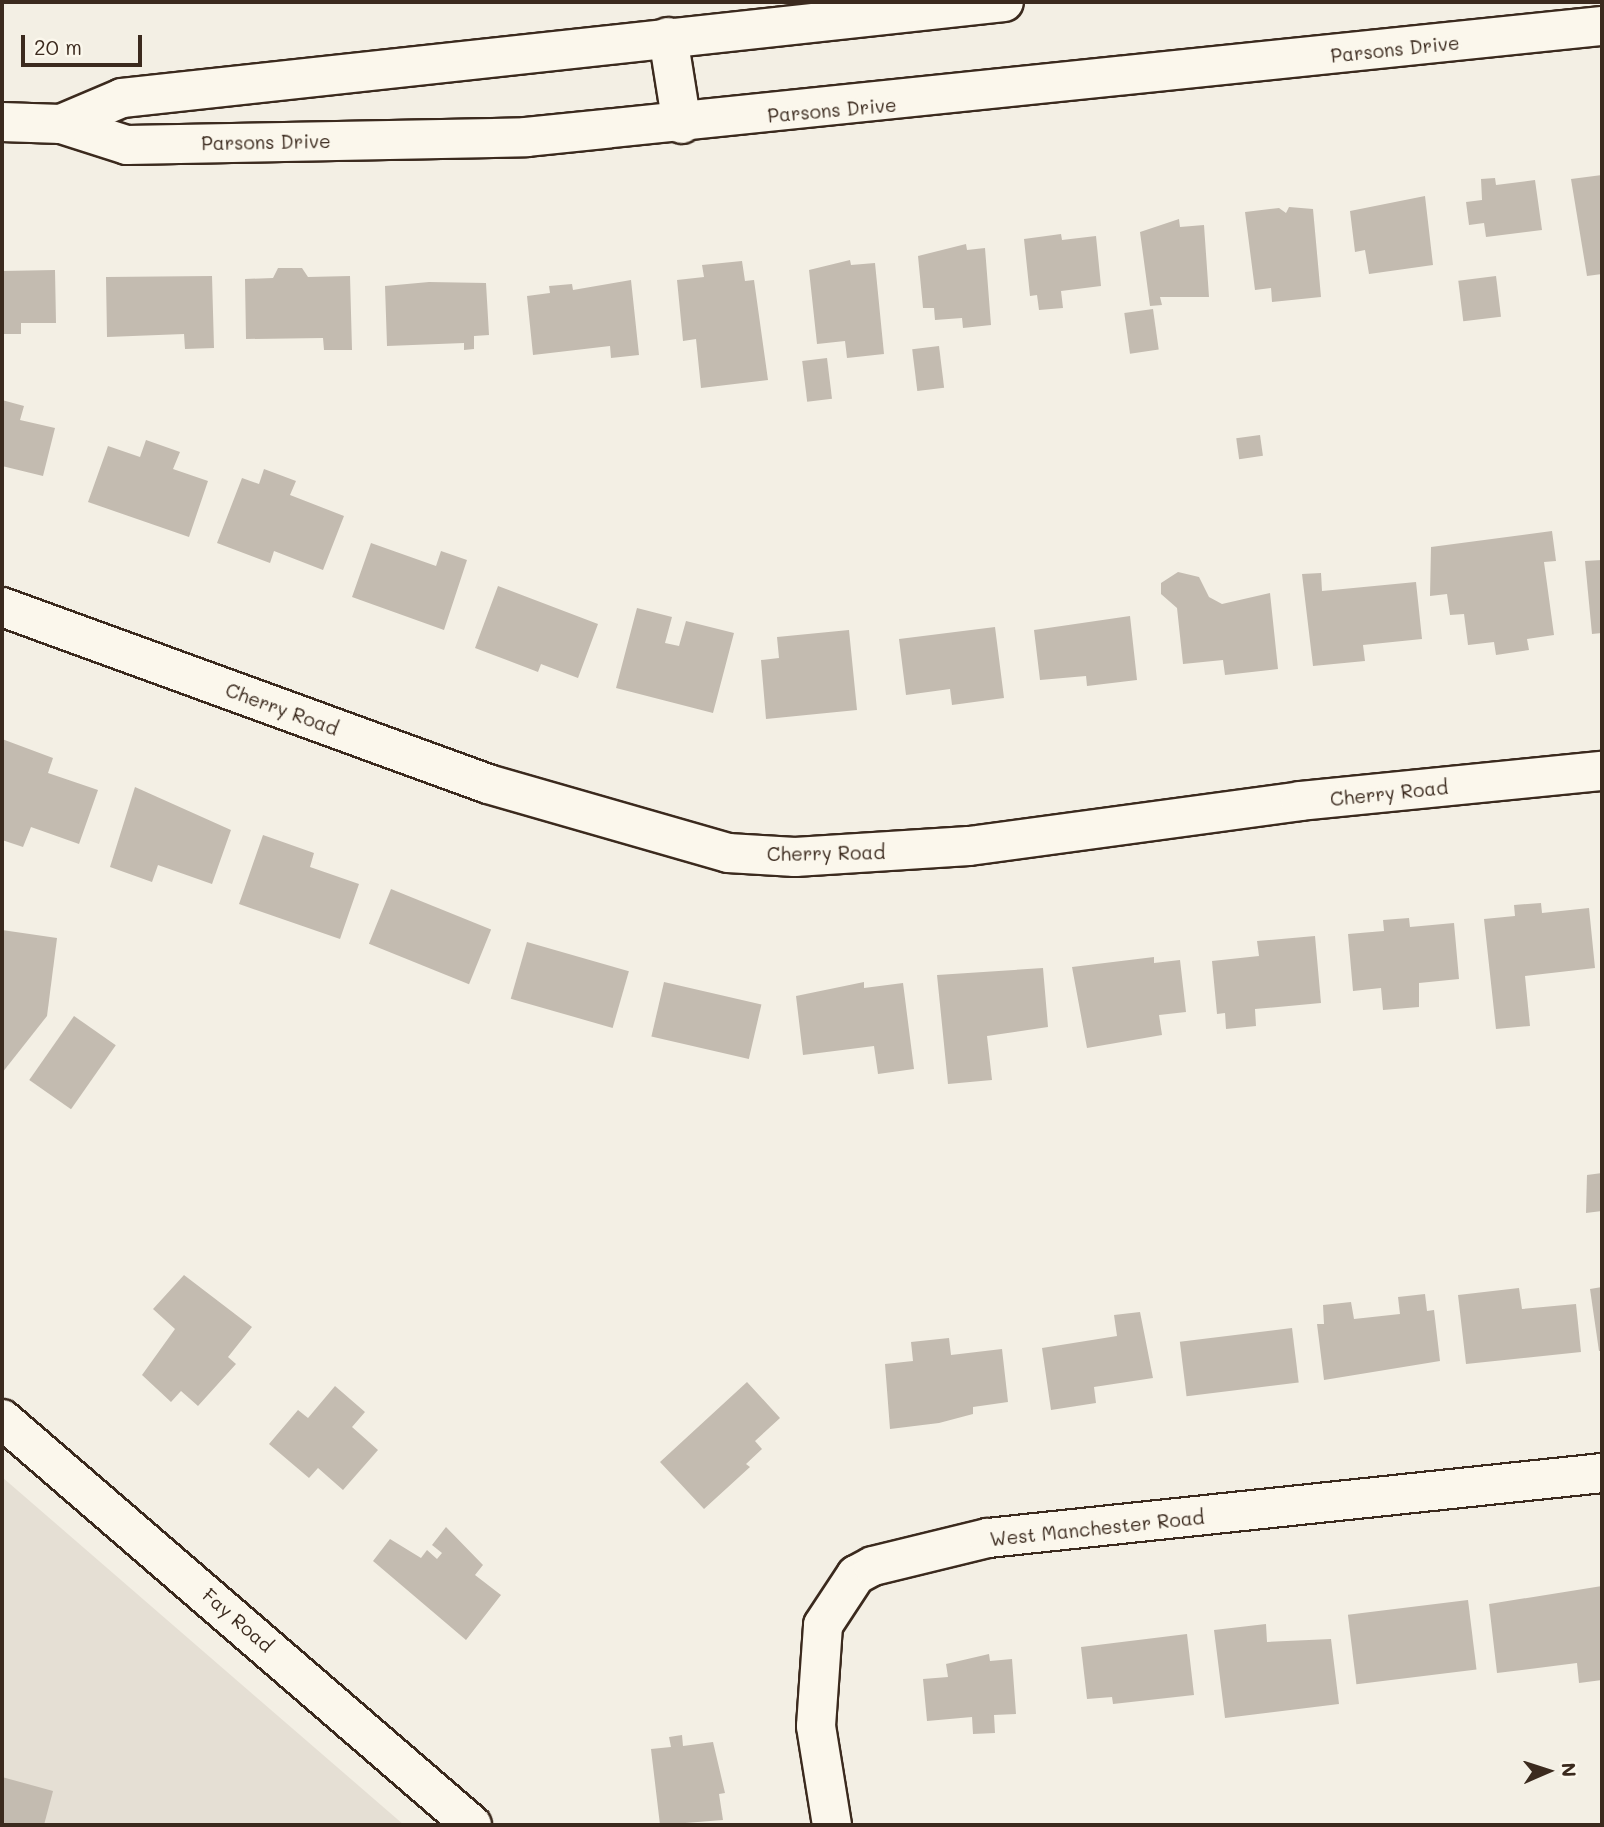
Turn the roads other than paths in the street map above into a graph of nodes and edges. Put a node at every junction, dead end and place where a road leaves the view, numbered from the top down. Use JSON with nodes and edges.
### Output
{"nodes":[{"id":1,"x":1004,"y":2,"type":"edge"},
{"id":2,"x":1602,"y":26,"type":"edge"},
{"id":3,"x":668,"y":37,"type":"junction"},
{"id":4,"x":2,"y":122,"type":"edge"},
{"id":5,"x":61,"y":124,"type":"junction"},
{"id":6,"x":682,"y":124,"type":"junction"},
{"id":7,"x":2,"y":607,"type":"edge"},
{"id":8,"x":1602,"y":771,"type":"edge"},
{"id":9,"x":2,"y":1419,"type":"edge"},
{"id":10,"x":1602,"y":1473,"type":"edge"},
{"id":11,"x":472,"y":1825,"type":"edge"},
{"id":12,"x":832,"y":1825,"type":"edge"}],
"edges":[{"from":1,"to":3,"type":"street","name":"Parsons Drive"},
{"from":2,"to":6,"type":"street","name":"Parsons Drive"},
{"from":3,"to":5,"type":"street","name":"Parsons Drive"},
{"from":3,"to":6,"type":"street"},
{"from":4,"to":5,"type":"street","name":"Parsons Drive"},
{"from":5,"to":6,"type":"street","name":"Parsons Drive"},
{"from":7,"to":8,"type":"street","name":"Cherry Road"},
{"from":9,"to":11,"type":"street","name":"Fay Road"},
{"from":10,"to":12,"type":"street","name":"West Manchester Road"}]}
